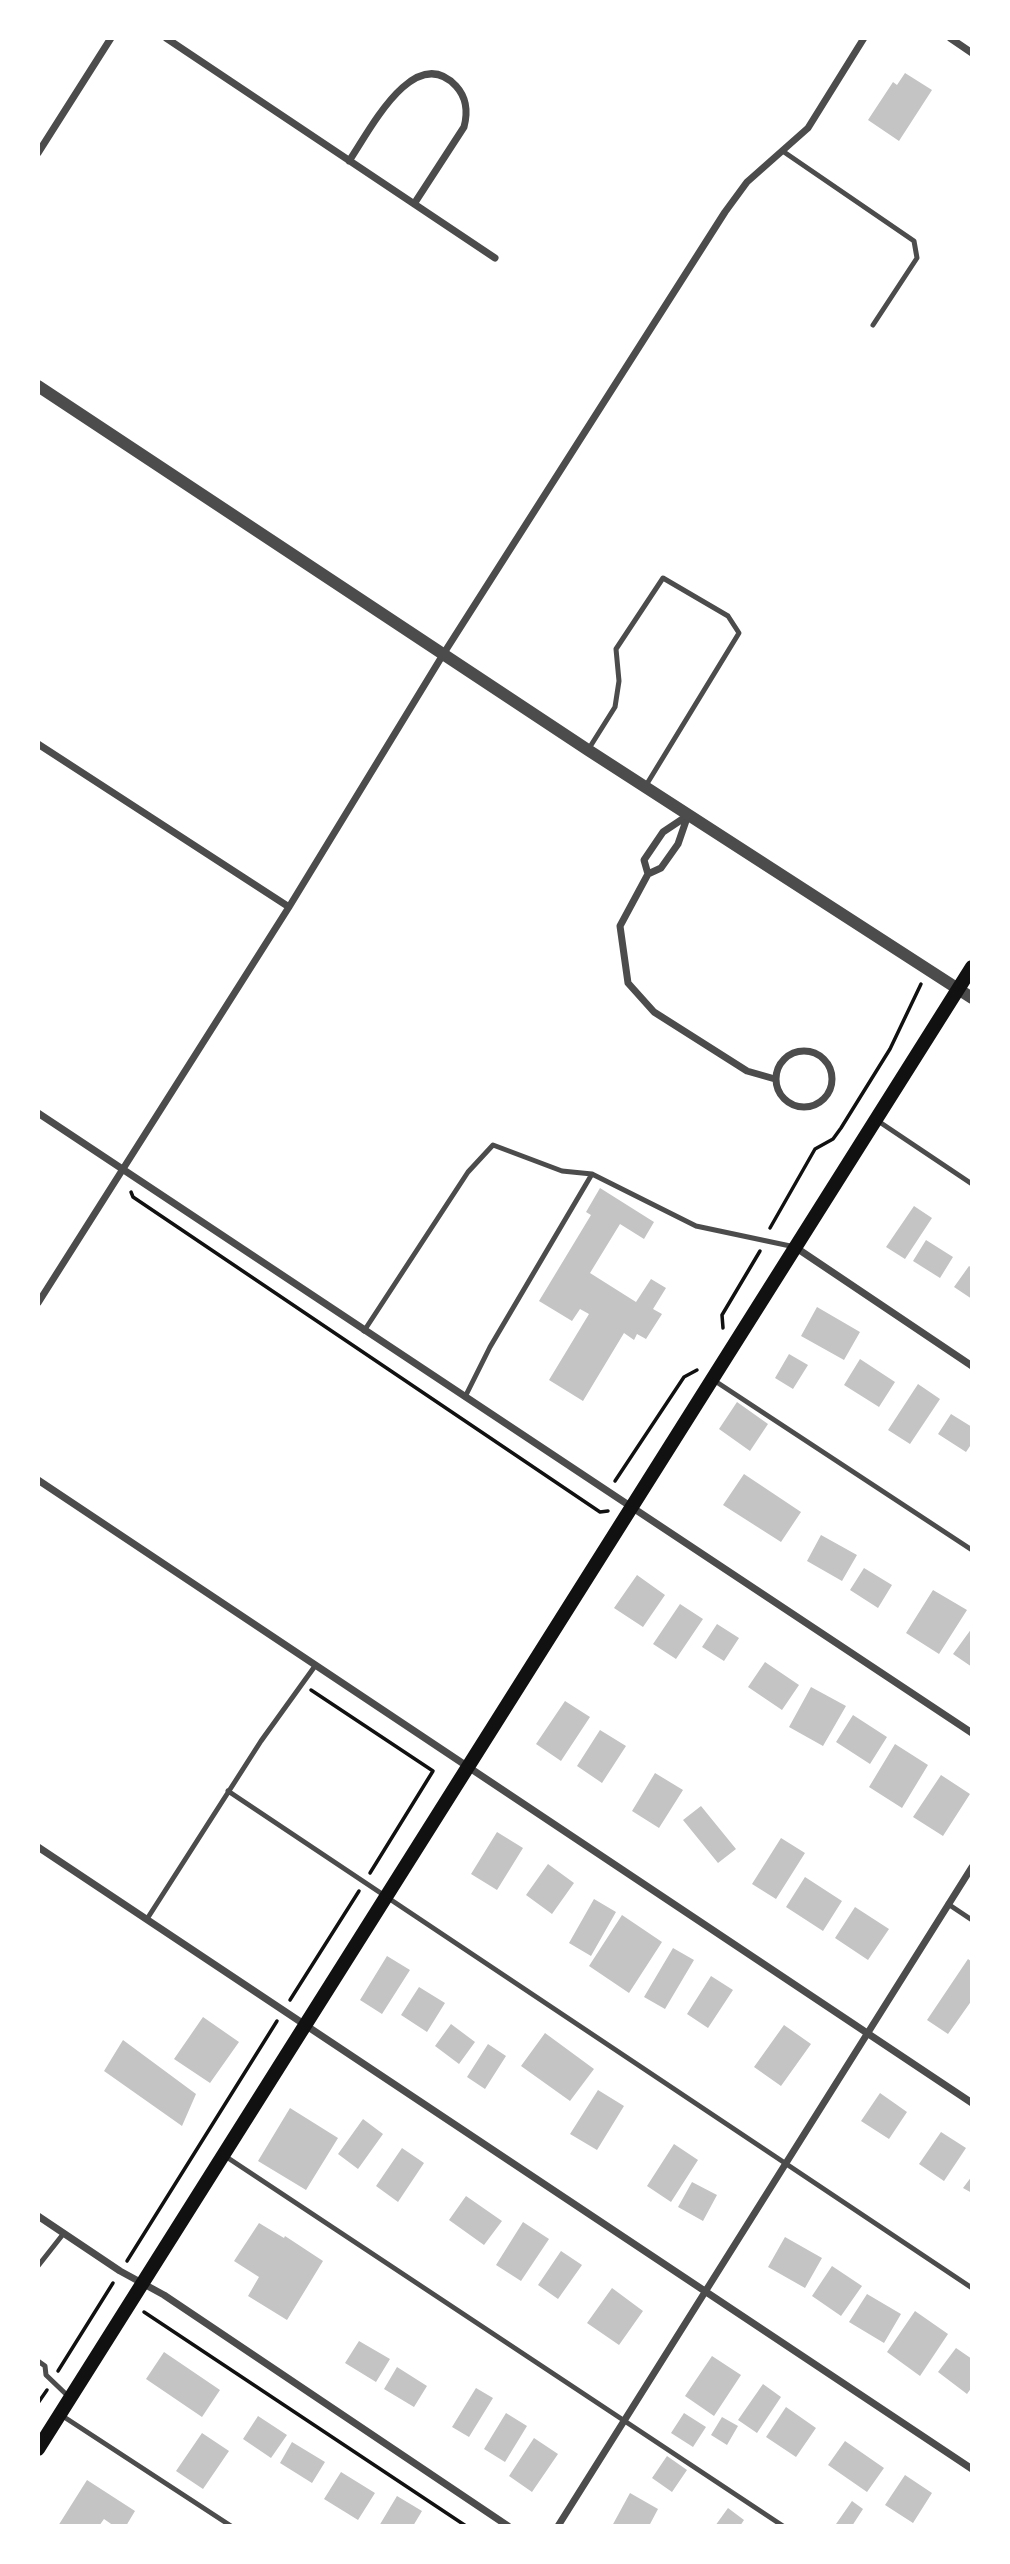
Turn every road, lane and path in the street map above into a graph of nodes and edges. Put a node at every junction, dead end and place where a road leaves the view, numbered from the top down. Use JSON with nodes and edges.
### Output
{"nodes":[{"id":1,"x":111,"y":38,"type":"edge"},
{"id":2,"x":166,"y":38,"type":"edge"},
{"id":3,"x":864,"y":38,"type":"edge"},
{"id":4,"x":950,"y":38,"type":"edge"},
{"id":5,"x":971,"y":53,"type":"edge"},
{"id":6,"x":784,"y":152,"type":"junction"},
{"id":7,"x":38,"y":153,"type":"edge"},
{"id":8,"x":349,"y":161,"type":"junction"},
{"id":9,"x":414,"y":204,"type":"junction"},
{"id":10,"x":495,"y":258,"type":"dead end"},
{"id":11,"x":873,"y":325,"type":"dead end"},
{"id":12,"x":38,"y":386,"type":"edge"},
{"id":13,"x":444,"y":653,"type":"junction"},
{"id":14,"x":38,"y":744,"type":"edge"},
{"id":15,"x":588,"y":750,"type":"junction"},
{"id":16,"x":645,"y":787,"type":"junction"},
{"id":17,"x":688,"y":815,"type":"junction"},
{"id":18,"x":648,"y":874,"type":"junction"},
{"id":19,"x":289,"y":907,"type":"junction"},
{"id":20,"x":971,"y":967,"type":"edge"},
{"id":21,"x":965,"y":987,"type":"edge"},
{"id":22,"x":971,"y":998,"type":"edge"},
{"id":23,"x":775,"y":1079,"type":"junction"},
{"id":24,"x":38,"y":1112,"type":"edge"},
{"id":25,"x":877,"y":1120,"type":"junction"},
{"id":26,"x":124,"y":1169,"type":"junction"},
{"id":27,"x":592,"y":1174,"type":"junction"},
{"id":28,"x":971,"y":1184,"type":"edge"},
{"id":29,"x":795,"y":1247,"type":"junction"},
{"id":30,"x":38,"y":1303,"type":"edge"},
{"id":31,"x":364,"y":1331,"type":"junction"},
{"id":32,"x":971,"y":1366,"type":"edge"},
{"id":33,"x":712,"y":1379,"type":"junction"},
{"id":34,"x":465,"y":1397,"type":"junction"},
{"id":35,"x":38,"y":1480,"type":"edge"},
{"id":36,"x":631,"y":1507,"type":"junction"},
{"id":37,"x":971,"y":1550,"type":"edge"},
{"id":38,"x":315,"y":1666,"type":"junction"},
{"id":39,"x":302,"y":1684,"type":"junction"},
{"id":40,"x":971,"y":1733,"type":"edge"},
{"id":41,"x":467,"y":1767,"type":"junction"},
{"id":42,"x":228,"y":1791,"type":"junction"},
{"id":43,"x":38,"y":1847,"type":"edge"},
{"id":44,"x":971,"y":1867,"type":"edge"},
{"id":45,"x":365,"y":1882,"type":"junction"},
{"id":46,"x":385,"y":1896,"type":"junction"},
{"id":47,"x":948,"y":1903,"type":"junction"},
{"id":48,"x":148,"y":1919,"type":"junction"},
{"id":49,"x":971,"y":1920,"type":"edge"},
{"id":50,"x":284,"y":2010,"type":"junction"},
{"id":51,"x":304,"y":2024,"type":"junction"},
{"id":52,"x":866,"y":2033,"type":"junction"},
{"id":53,"x":971,"y":2103,"type":"edge"},
{"id":54,"x":223,"y":2155,"type":"junction"},
{"id":55,"x":783,"y":2164,"type":"junction"},
{"id":56,"x":38,"y":2216,"type":"edge"},
{"id":57,"x":64,"y":2233,"type":"junction"},
{"id":58,"x":38,"y":2266,"type":"edge"},
{"id":59,"x":120,"y":2271,"type":"junction"},
{"id":60,"x":144,"y":2284,"type":"junction"},
{"id":61,"x":971,"y":2288,"type":"edge"},
{"id":62,"x":109,"y":2289,"type":"junction"},
{"id":63,"x":704,"y":2290,"type":"junction"},
{"id":64,"x":131,"y":2304,"type":"junction"},
{"id":65,"x":38,"y":2361,"type":"edge"},
{"id":66,"x":52,"y":2381,"type":"junction"},
{"id":67,"x":71,"y":2399,"type":"junction"},
{"id":68,"x":38,"y":2403,"type":"edge"},
{"id":69,"x":61,"y":2415,"type":"junction"},
{"id":70,"x":622,"y":2421,"type":"junction"},
{"id":71,"x":38,"y":2449,"type":"edge"},
{"id":72,"x":971,"y":2469,"type":"edge"},
{"id":73,"x":231,"y":2525,"type":"edge"},
{"id":74,"x":466,"y":2525,"type":"edge"},
{"id":75,"x":508,"y":2525,"type":"edge"},
{"id":76,"x":558,"y":2525,"type":"edge"},
{"id":77,"x":783,"y":2525,"type":"edge"}],
"edges":[{"from":1,"to":7,"type":"street"},
{"from":2,"to":8,"type":"street"},
{"from":3,"to":6,"type":"street"},
{"from":4,"to":5,"type":"street"},
{"from":6,"to":11,"type":"lane"},
{"from":6,"to":13,"type":"street"},
{"from":8,"to":9,"type":"street"},
{"from":8,"to":9,"type":"street"},
{"from":9,"to":10,"type":"street"},
{"from":12,"to":13,"type":"street"},
{"from":13,"to":15,"type":"street"},
{"from":13,"to":19,"type":"street"},
{"from":14,"to":19,"type":"street"},
{"from":15,"to":16,"type":"street"},
{"from":15,"to":16,"type":"lane"},
{"from":16,"to":17,"type":"street"},
{"from":17,"to":18,"type":"street"},
{"from":17,"to":18,"type":"street"},
{"from":17,"to":21,"type":"street"},
{"from":18,"to":23,"type":"street"},
{"from":19,"to":26,"type":"street"},
{"from":20,"to":21,"type":"main road"},
{"from":21,"to":22,"type":"street"},
{"from":21,"to":25,"type":"main road"},
{"from":23,"to":23,"type":"street"},
{"from":24,"to":26,"type":"street"},
{"from":25,"to":28,"type":"lane"},
{"from":25,"to":29,"type":"main road"},
{"from":26,"to":30,"type":"street"},
{"from":26,"to":31,"type":"street"},
{"from":26,"to":36,"type":"path"},
{"from":27,"to":29,"type":"lane"},
{"from":27,"to":31,"type":"lane"},
{"from":27,"to":34,"type":"lane"},
{"from":29,"to":32,"type":"street"},
{"from":29,"to":33,"type":"main road"},
{"from":31,"to":34,"type":"street"},
{"from":33,"to":36,"type":"main road"},
{"from":33,"to":37,"type":"lane"},
{"from":34,"to":36,"type":"street"},
{"from":35,"to":38,"type":"street"},
{"from":36,"to":40,"type":"street"},
{"from":36,"to":41,"type":"main road"},
{"from":38,"to":39,"type":"lane"},
{"from":38,"to":41,"type":"street"},
{"from":39,"to":42,"type":"lane"},
{"from":39,"to":45,"type":"path"},
{"from":41,"to":46,"type":"main road"},
{"from":41,"to":52,"type":"street"},
{"from":42,"to":45,"type":"lane"},
{"from":42,"to":48,"type":"lane"},
{"from":43,"to":48,"type":"street"},
{"from":44,"to":47,"type":"street"},
{"from":45,"to":46,"type":"lane"},
{"from":45,"to":50,"type":"path"},
{"from":46,"to":51,"type":"main road"},
{"from":46,"to":55,"type":"lane"},
{"from":47,"to":49,"type":"lane"},
{"from":47,"to":52,"type":"street"},
{"from":48,"to":50,"type":"street"},
{"from":50,"to":51,"type":"street"},
{"from":50,"to":59,"type":"path"},
{"from":51,"to":54,"type":"main road"},
{"from":51,"to":63,"type":"street"},
{"from":52,"to":53,"type":"street"},
{"from":52,"to":55,"type":"street"},
{"from":54,"to":60,"type":"main road"},
{"from":54,"to":70,"type":"lane"},
{"from":55,"to":61,"type":"lane"},
{"from":55,"to":63,"type":"street"},
{"from":56,"to":57,"type":"street"},
{"from":57,"to":58,"type":"lane"},
{"from":57,"to":59,"type":"street"},
{"from":59,"to":60,"type":"street"},
{"from":59,"to":62,"type":"path"},
{"from":60,"to":64,"type":"main road"},
{"from":60,"to":75,"type":"street"},
{"from":62,"to":64,"type":"path"},
{"from":62,"to":66,"type":"path"},
{"from":63,"to":70,"type":"street"},
{"from":63,"to":72,"type":"street"},
{"from":64,"to":67,"type":"main road"},
{"from":64,"to":74,"type":"path"},
{"from":65,"to":66,"type":"lane"},
{"from":66,"to":67,"type":"lane"},
{"from":66,"to":68,"type":"path"},
{"from":67,"to":69,"type":"main road"},
{"from":69,"to":71,"type":"main road"},
{"from":69,"to":73,"type":"lane"},
{"from":70,"to":76,"type":"street"},
{"from":70,"to":77,"type":"lane"}]}
